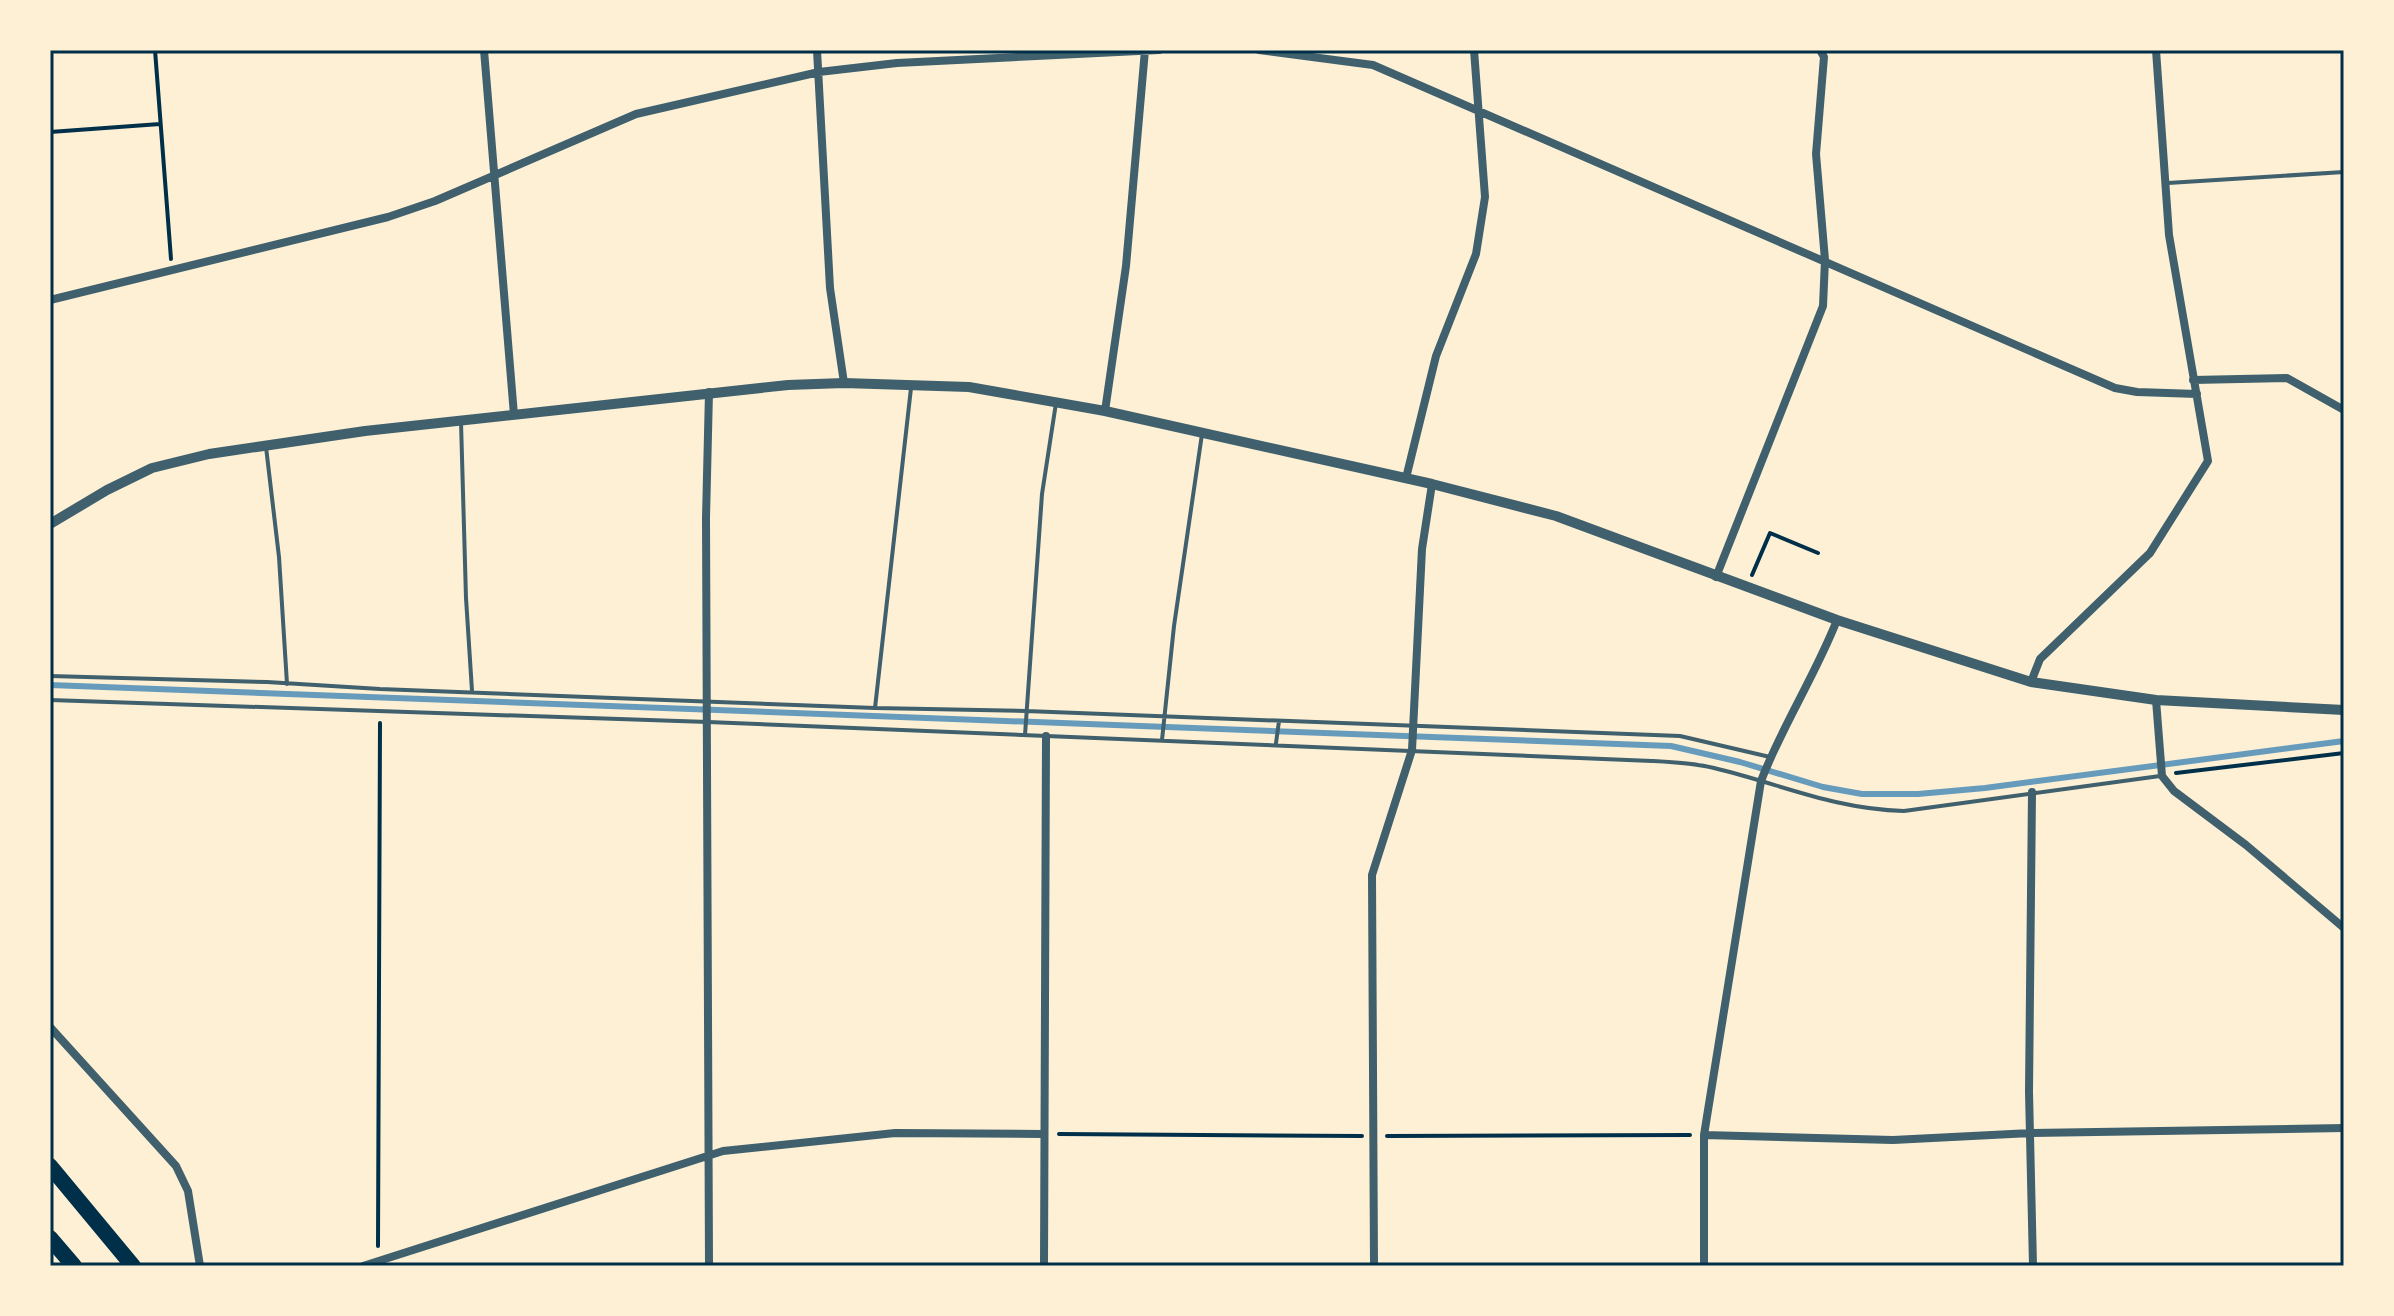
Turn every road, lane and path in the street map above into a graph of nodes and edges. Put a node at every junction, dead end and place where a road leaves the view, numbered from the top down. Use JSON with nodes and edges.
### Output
{"nodes":[{"id":1,"x":155,"y":50,"type":"edge"},
{"id":2,"x":484,"y":50,"type":"edge"},
{"id":3,"x":817,"y":50,"type":"edge"},
{"id":4,"x":1159,"y":50,"type":"edge"},
{"id":5,"x":1259,"y":50,"type":"edge"},
{"id":6,"x":1474,"y":50,"type":"edge"},
{"id":7,"x":1820,"y":50,"type":"edge"},
{"id":8,"x":2156,"y":50,"type":"edge"},
{"id":9,"x":1145,"y":51,"type":"edge"},
{"id":10,"x":819,"y":72,"type":"junction"},
{"id":11,"x":1479,"y":111,"type":"junction"},
{"id":12,"x":160,"y":124,"type":"junction"},
{"id":13,"x":50,"y":132,"type":"edge"},
{"id":14,"x":2344,"y":172,"type":"edge"},
{"id":15,"x":495,"y":174,"type":"junction"},
{"id":16,"x":2165,"y":183,"type":"junction"},
{"id":17,"x":1825,"y":260,"type":"junction"},
{"id":18,"x":171,"y":270,"type":"junction"},
{"id":19,"x":50,"y":300,"type":"edge"},
{"id":20,"x":2193,"y":380,"type":"junction"},
{"id":21,"x":844,"y":383,"type":"junction"},
{"id":22,"x":911,"y":384,"type":"junction"},
{"id":23,"x":709,"y":392,"type":"junction"},
{"id":24,"x":2197,"y":394,"type":"junction"},
{"id":25,"x":1056,"y":402,"type":"junction"},
{"id":26,"x":2344,"y":410,"type":"edge"},
{"id":27,"x":1105,"y":411,"type":"junction"},
{"id":28,"x":514,"y":415,"type":"junction"},
{"id":29,"x":461,"y":421,"type":"junction"},
{"id":30,"x":1202,"y":434,"type":"junction"},
{"id":31,"x":266,"y":444,"type":"junction"},
{"id":32,"x":1406,"y":478,"type":"junction"},
{"id":33,"x":1432,"y":484,"type":"junction"},
{"id":34,"x":50,"y":524,"type":"edge"},
{"id":35,"x":1818,"y":553,"type":"dead end"},
{"id":36,"x":1716,"y":577,"type":"junction"},
{"id":37,"x":1746,"y":588,"type":"junction"},
{"id":38,"x":1837,"y":620,"type":"junction"},
{"id":39,"x":50,"y":676,"type":"edge"},
{"id":40,"x":2031,"y":682,"type":"junction"},
{"id":41,"x":287,"y":684,"type":"junction"},
{"id":42,"x":472,"y":691,"type":"junction"},
{"id":43,"x":708,"y":699,"type":"junction"},
{"id":44,"x":50,"y":700,"type":"edge"},
{"id":45,"x":2156,"y":700,"type":"junction"},
{"id":46,"x":875,"y":708,"type":"junction"},
{"id":47,"x":380,"y":710,"type":"junction"},
{"id":48,"x":2344,"y":710,"type":"edge"},
{"id":49,"x":1026,"y":711,"type":"junction"},
{"id":50,"x":1164,"y":718,"type":"junction"},
{"id":51,"x":1279,"y":721,"type":"junction"},
{"id":52,"x":708,"y":722,"type":"junction"},
{"id":53,"x":1414,"y":726,"type":"junction"},
{"id":54,"x":1025,"y":735,"type":"junction"},
{"id":55,"x":1046,"y":736,"type":"junction"},
{"id":56,"x":1162,"y":740,"type":"junction"},
{"id":57,"x":1276,"y":744,"type":"junction"},
{"id":58,"x":1412,"y":750,"type":"junction"},
{"id":59,"x":2344,"y":753,"type":"edge"},
{"id":60,"x":1770,"y":757,"type":"junction"},
{"id":61,"x":2162,"y":776,"type":"junction"},
{"id":62,"x":1761,"y":781,"type":"junction"},
{"id":63,"x":2032,"y":792,"type":"junction"},
{"id":64,"x":2344,"y":928,"type":"edge"},
{"id":65,"x":50,"y":1027,"type":"edge"},
{"id":66,"x":2344,"y":1128,"type":"edge"},
{"id":67,"x":2031,"y":1133,"type":"junction"},
{"id":68,"x":1043,"y":1134,"type":"junction"},
{"id":69,"x":1704,"y":1135,"type":"junction"},
{"id":70,"x":709,"y":1154,"type":"junction"},
{"id":71,"x":50,"y":1166,"type":"edge"},
{"id":72,"x":50,"y":1238,"type":"edge"},
{"id":73,"x":379,"y":1263,"type":"edge"},
{"id":74,"x":74,"y":1266,"type":"edge"},
{"id":75,"x":133,"y":1266,"type":"edge"},
{"id":76,"x":200,"y":1266,"type":"edge"},
{"id":77,"x":363,"y":1266,"type":"edge"},
{"id":78,"x":709,"y":1266,"type":"edge"},
{"id":79,"x":1044,"y":1266,"type":"edge"},
{"id":80,"x":1374,"y":1266,"type":"edge"},
{"id":81,"x":1704,"y":1266,"type":"edge"},
{"id":82,"x":2033,"y":1266,"type":"edge"}],
"edges":[{"from":1,"to":12,"type":"path"},
{"from":2,"to":15,"type":"street"},
{"from":3,"to":10,"type":"street"},
{"from":4,"to":9,"type":"street"},
{"from":5,"to":11,"type":"street"},
{"from":6,"to":11,"type":"street"},
{"from":7,"to":17,"type":"street"},
{"from":8,"to":16,"type":"street"},
{"from":9,"to":10,"type":"street"},
{"from":9,"to":27,"type":"street"},
{"from":10,"to":15,"type":"street"},
{"from":10,"to":21,"type":"street"},
{"from":11,"to":17,"type":"street"},
{"from":11,"to":32,"type":"street"},
{"from":12,"to":13,"type":"path"},
{"from":12,"to":18,"type":"path"},
{"from":14,"to":16,"type":"lane"},
{"from":15,"to":18,"type":"street"},
{"from":15,"to":28,"type":"street"},
{"from":16,"to":20,"type":"street"},
{"from":17,"to":24,"type":"street"},
{"from":17,"to":36,"type":"street"},
{"from":18,"to":19,"type":"street"},
{"from":20,"to":24,"type":"street"},
{"from":20,"to":26,"type":"street"},
{"from":21,"to":22,"type":"street"},
{"from":21,"to":23,"type":"street"},
{"from":22,"to":25,"type":"street"},
{"from":22,"to":46,"type":"lane"},
{"from":23,"to":28,"type":"street"},
{"from":23,"to":43,"type":"street"},
{"from":24,"to":40,"type":"street"},
{"from":25,"to":27,"type":"street"},
{"from":25,"to":49,"type":"lane"},
{"from":27,"to":30,"type":"street"},
{"from":28,"to":29,"type":"street"},
{"from":29,"to":31,"type":"street"},
{"from":29,"to":42,"type":"lane"},
{"from":30,"to":32,"type":"street"},
{"from":30,"to":50,"type":"lane"},
{"from":31,"to":34,"type":"street"},
{"from":31,"to":41,"type":"lane"},
{"from":32,"to":33,"type":"street"},
{"from":33,"to":36,"type":"street"},
{"from":33,"to":53,"type":"street"},
{"from":35,"to":37,"type":"path"},
{"from":36,"to":37,"type":"street"},
{"from":37,"to":38,"type":"street"},
{"from":38,"to":40,"type":"street"},
{"from":38,"to":60,"type":"street"},
{"from":39,"to":41,"type":"lane"},
{"from":40,"to":45,"type":"street"},
{"from":41,"to":42,"type":"lane"},
{"from":42,"to":43,"type":"lane"},
{"from":43,"to":46,"type":"lane"},
{"from":43,"to":52,"type":"street"},
{"from":44,"to":47,"type":"lane"},
{"from":45,"to":48,"type":"street"},
{"from":45,"to":61,"type":"street"},
{"from":46,"to":49,"type":"lane"},
{"from":47,"to":52,"type":"lane"},
{"from":47,"to":73,"type":"path"},
{"from":49,"to":50,"type":"lane"},
{"from":49,"to":54,"type":"lane"},
{"from":50,"to":51,"type":"lane"},
{"from":50,"to":56,"type":"lane"},
{"from":51,"to":53,"type":"lane"},
{"from":51,"to":57,"type":"lane"},
{"from":52,"to":54,"type":"lane"},
{"from":52,"to":70,"type":"street"},
{"from":53,"to":58,"type":"street"},
{"from":53,"to":60,"type":"lane"},
{"from":54,"to":55,"type":"lane"},
{"from":55,"to":56,"type":"lane"},
{"from":55,"to":68,"type":"street"},
{"from":56,"to":57,"type":"lane"},
{"from":57,"to":58,"type":"lane"},
{"from":58,"to":62,"type":"lane"},
{"from":58,"to":80,"type":"street"},
{"from":59,"to":61,"type":"path"},
{"from":60,"to":62,"type":"street"},
{"from":61,"to":63,"type":"lane"},
{"from":61,"to":64,"type":"street"},
{"from":62,"to":63,"type":"lane"},
{"from":62,"to":69,"type":"street"},
{"from":63,"to":67,"type":"street"},
{"from":65,"to":76,"type":"street"},
{"from":66,"to":67,"type":"street"},
{"from":67,"to":69,"type":"street"},
{"from":67,"to":82,"type":"street"},
{"from":68,"to":70,"type":"street"},
{"from":68,"to":79,"type":"street"},
{"from":69,"to":81,"type":"street"},
{"from":70,"to":73,"type":"street"},
{"from":70,"to":78,"type":"street"},
{"from":71,"to":75,"type":"highway"},
{"from":72,"to":74,"type":"highway"},
{"from":73,"to":77,"type":"street"}]}
